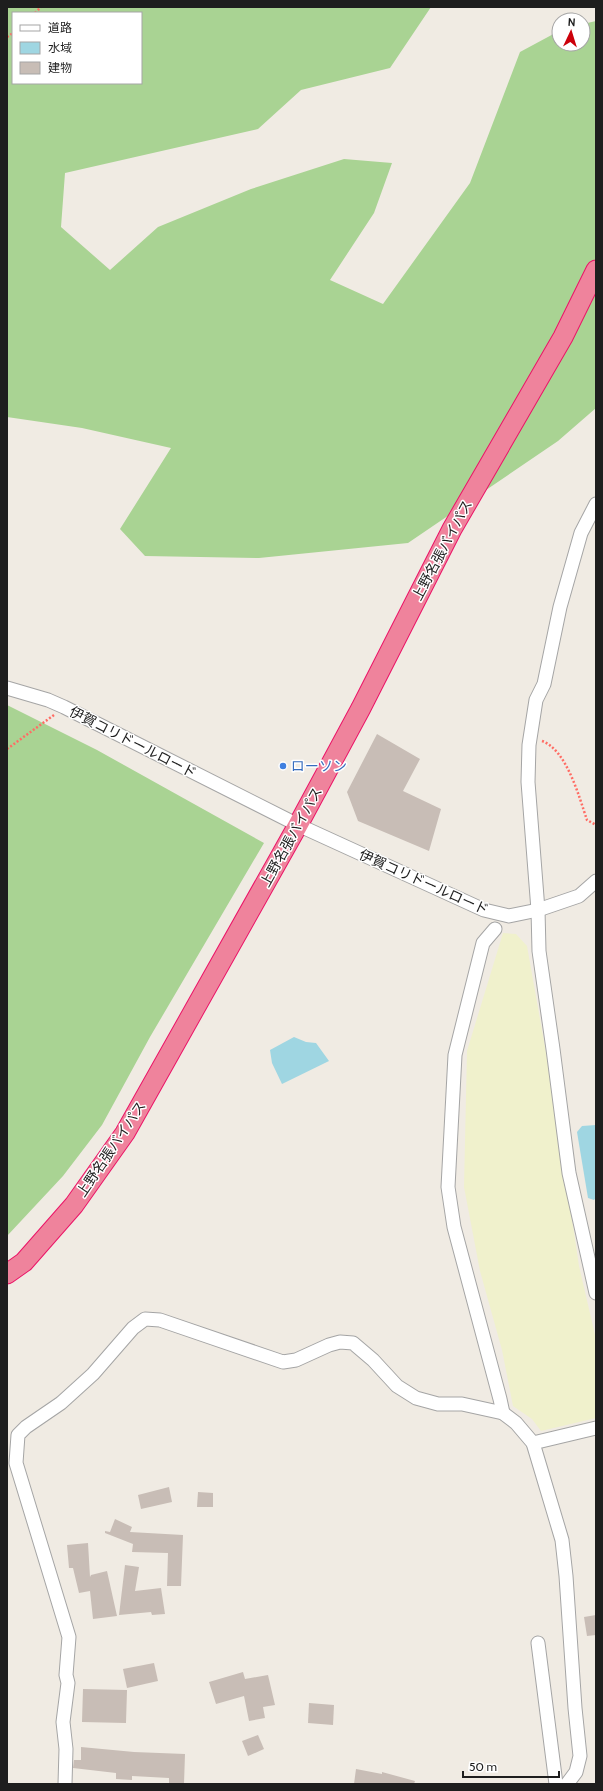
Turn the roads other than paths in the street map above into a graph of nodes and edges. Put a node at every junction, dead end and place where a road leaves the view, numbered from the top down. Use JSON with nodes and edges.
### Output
{"nodes":[{"id":1,"x":596,"y":270,"type":"edge"},
{"id":2,"x":596,"y":504,"type":"edge"},
{"id":3,"x":7,"y":688,"type":"edge"},
{"id":4,"x":298,"y":825,"type":"junction"},
{"id":5,"x":596,"y":881,"type":"edge"},
{"id":6,"x":538,"y":910,"type":"junction"},
{"id":7,"x":496,"y":928,"type":"dead end"},
{"id":8,"x":7,"y":1274,"type":"edge"},
{"id":9,"x":596,"y":1293,"type":"edge"},
{"id":10,"x":503,"y":1414,"type":"junction"},
{"id":11,"x":596,"y":1428,"type":"edge"},
{"id":12,"x":532,"y":1443,"type":"junction"},
{"id":13,"x":538,"y":1644,"type":"dead end"},
{"id":14,"x":65,"y":1784,"type":"edge"},
{"id":15,"x":556,"y":1784,"type":"edge"},
{"id":16,"x":567,"y":1784,"type":"edge"}],
"edges":[{"from":1,"to":4,"type":"highway","name":"上野名張バイパス"},
{"from":2,"to":6,"type":"street"},
{"from":3,"to":4,"type":"street","name":"伊賀コリドールロード"},
{"from":4,"to":6,"type":"street","name":"伊賀コリドールロード"},
{"from":4,"to":8,"type":"highway","name":"上野名張バイパス"},
{"from":5,"to":6,"type":"street","name":"伊賀コリドールロード"},
{"from":6,"to":9,"type":"street"},
{"from":7,"to":10,"type":"street"},
{"from":10,"to":12,"type":"street"},
{"from":10,"to":14,"type":"street"},
{"from":11,"to":12,"type":"street"},
{"from":12,"to":16,"type":"street"},
{"from":13,"to":15,"type":"street"}]}
